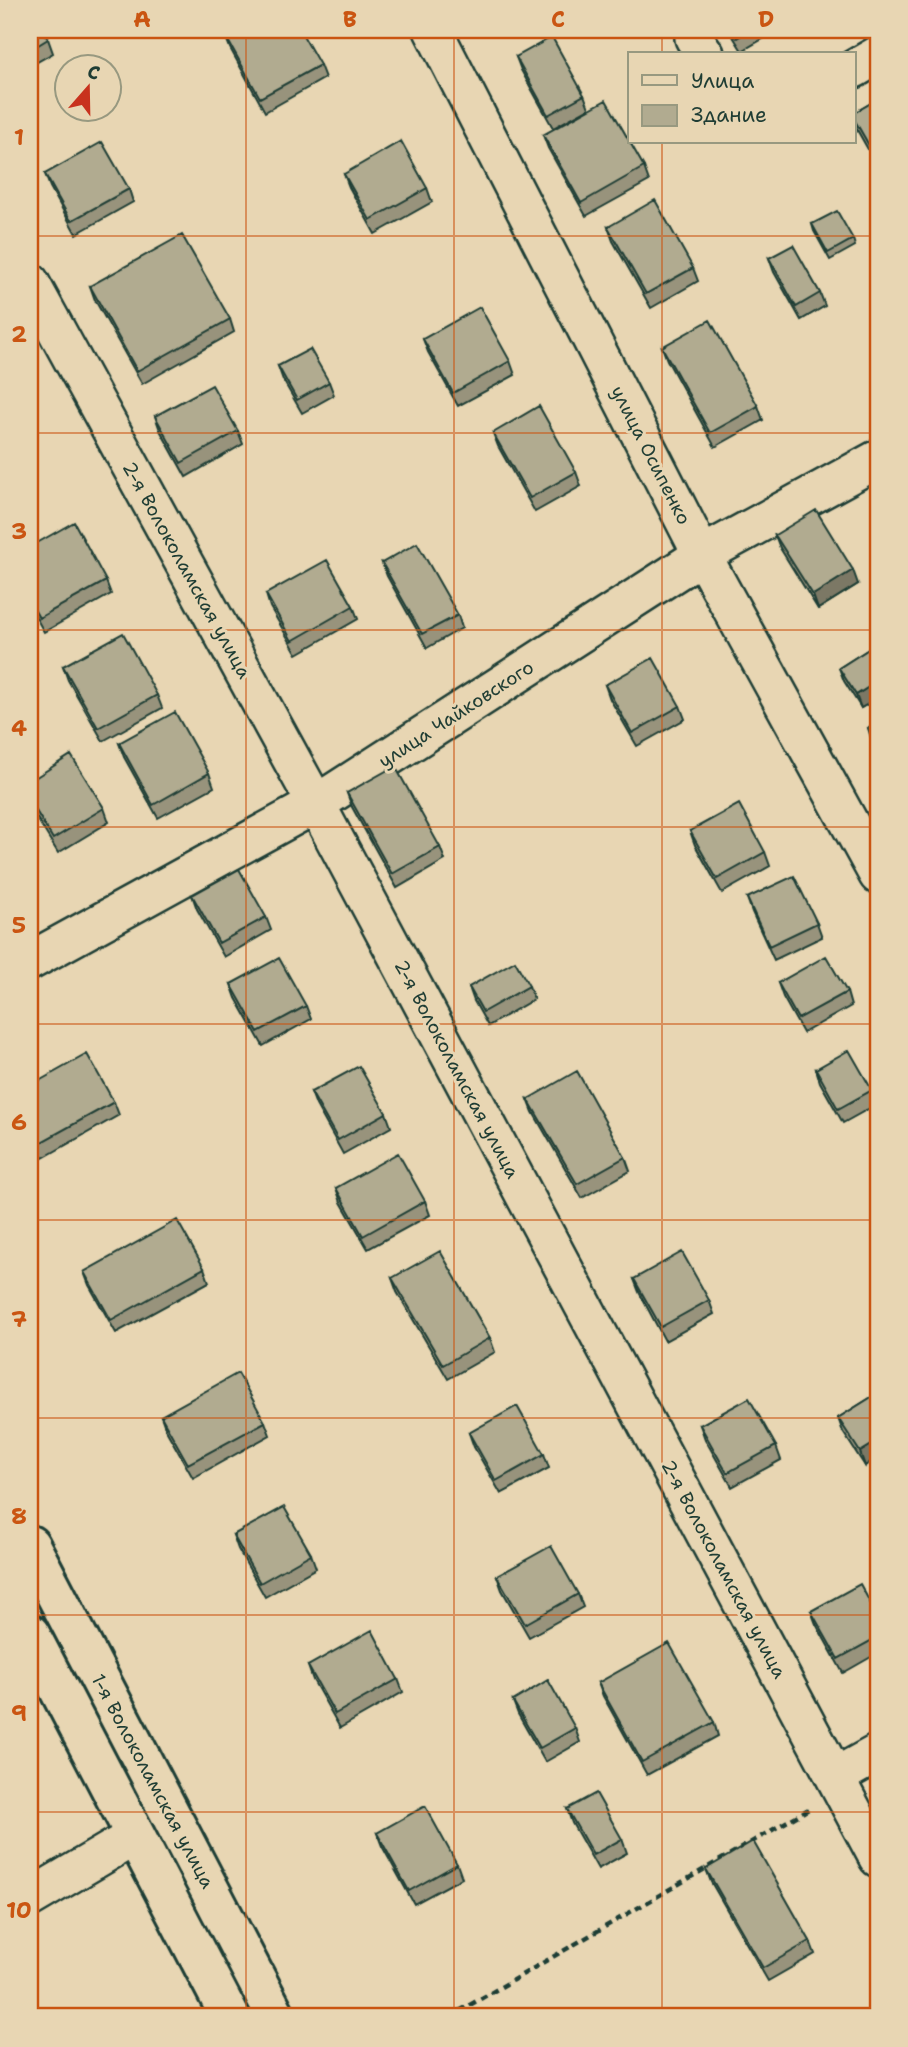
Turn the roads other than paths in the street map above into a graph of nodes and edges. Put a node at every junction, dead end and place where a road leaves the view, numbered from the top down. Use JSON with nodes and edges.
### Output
{"nodes":[{"id":1,"x":433,"y":30,"type":"edge"},
{"id":2,"x":878,"y":55,"type":"edge"},
{"id":3,"x":856,"y":68,"type":"edge"},
{"id":4,"x":30,"y":282,"type":"edge"},
{"id":5,"x":878,"y":459,"type":"edge"},
{"id":6,"x":702,"y":555,"type":"junction"},
{"id":7,"x":316,"y":804,"type":"junction"},
{"id":8,"x":878,"y":875,"type":"edge"},
{"id":9,"x":30,"y":961,"type":"edge"},
{"id":10,"x":30,"y":1545,"type":"edge"},
{"id":11,"x":30,"y":1634,"type":"edge"},
{"id":12,"x":878,"y":1753,"type":"edge"},
{"id":13,"x":835,"y":1777,"type":"junction"},
{"id":14,"x":135,"y":1836,"type":"junction"},
{"id":15,"x":878,"y":1858,"type":"edge"},
{"id":16,"x":30,"y":1898,"type":"edge"},
{"id":17,"x":230,"y":2017,"type":"edge"},
{"id":18,"x":275,"y":2017,"type":"edge"}],
"edges":[{"from":1,"to":6,"type":"street","name":"улица Осипенко"},
{"from":2,"to":3,"type":"street"},
{"from":4,"to":7,"type":"street","name":"2-я Волоколамская улица"},
{"from":5,"to":6,"type":"street","name":"улица Чайковского"},
{"from":6,"to":7,"type":"street","name":"улица Чайковского"},
{"from":6,"to":8,"type":"street","name":"улица Осипенко"},
{"from":7,"to":9,"type":"street","name":"улица Чайковского"},
{"from":7,"to":13,"type":"street","name":"2-я Волоколамская улица"},
{"from":10,"to":18,"type":"main road","name":"1-я Волоколамская улица"},
{"from":11,"to":14,"type":"main road","name":"1-я Волоколамская улица"},
{"from":12,"to":13,"type":"street"},
{"from":13,"to":15,"type":"street","name":"2-я Волоколамская улица"},
{"from":14,"to":16,"type":"street"},
{"from":14,"to":17,"type":"main road","name":"1-я Волоколамская улица"}]}
